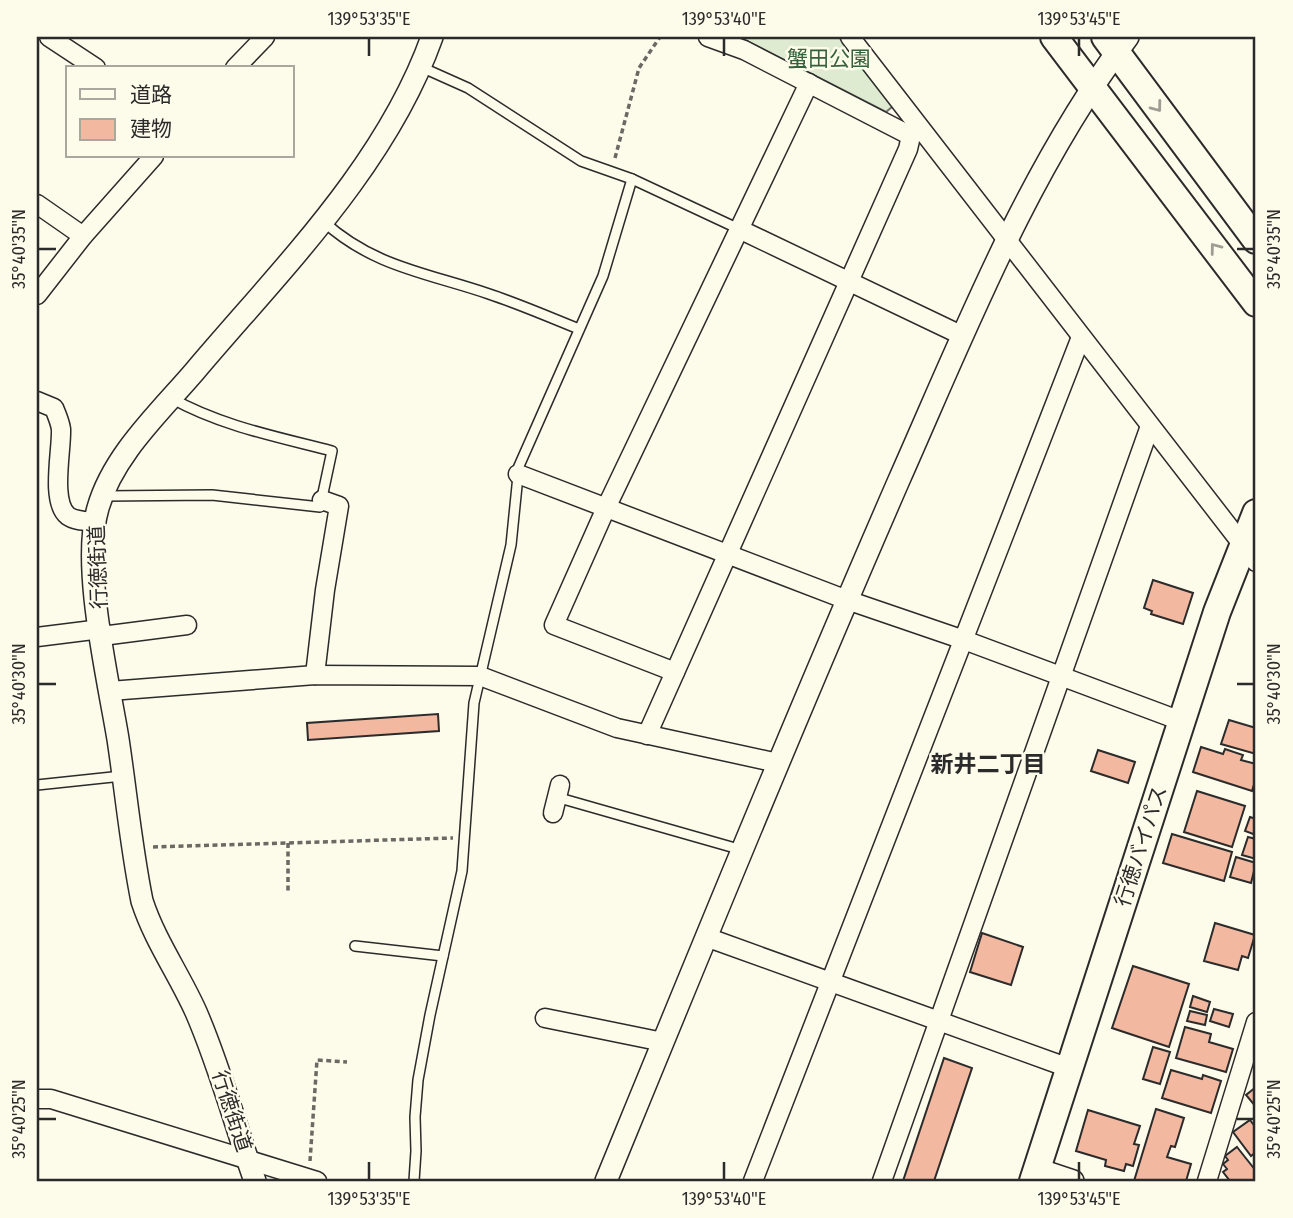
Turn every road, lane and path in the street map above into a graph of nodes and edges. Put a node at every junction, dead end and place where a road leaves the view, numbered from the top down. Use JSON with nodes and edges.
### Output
{"nodes":[{"id":1,"x":49,"y":37,"type":"edge"},
{"id":2,"x":265,"y":37,"type":"edge"},
{"id":3,"x":432,"y":37,"type":"edge"},
{"id":4,"x":660,"y":37,"type":"edge"},
{"id":5,"x":708,"y":37,"type":"edge"},
{"id":6,"x":850,"y":37,"type":"edge"},
{"id":7,"x":1054,"y":37,"type":"edge"},
{"id":8,"x":1116,"y":42,"type":"edge"},
{"id":9,"x":93,"y":66,"type":"edge"},
{"id":10,"x":237,"y":66,"type":"edge"},
{"id":11,"x":421,"y":67,"type":"junction"},
{"id":12,"x":809,"y":83,"type":"junction"},
{"id":13,"x":1093,"y":88,"type":"junction"},
{"id":14,"x":916,"y":132,"type":"junction"},
{"id":15,"x":152,"y":158,"type":"edge"},
{"id":16,"x":612,"y":172,"type":"junction"},
{"id":17,"x":632,"y":179,"type":"junction"},
{"id":18,"x":37,"y":204,"type":"edge"},
{"id":19,"x":322,"y":220,"type":"junction"},
{"id":20,"x":739,"y":229,"type":"junction"},
{"id":21,"x":83,"y":236,"type":"junction"},
{"id":22,"x":1007,"y":240,"type":"junction"},
{"id":23,"x":1256,"y":240,"type":"edge"},
{"id":24,"x":849,"y":282,"type":"junction"},
{"id":25,"x":37,"y":295,"type":"edge"},
{"id":26,"x":1256,"y":303,"type":"edge"},
{"id":27,"x":579,"y":329,"type":"junction"},
{"id":28,"x":962,"y":336,"type":"junction"},
{"id":29,"x":1081,"y":337,"type":"junction"},
{"id":30,"x":171,"y":398,"type":"junction"},
{"id":31,"x":37,"y":401,"type":"edge"},
{"id":32,"x":1150,"y":426,"type":"junction"},
{"id":33,"x":518,"y":474,"type":"junction"},
{"id":34,"x":102,"y":496,"type":"junction"},
{"id":35,"x":322,"y":500,"type":"junction"},
{"id":36,"x":606,"y":508,"type":"junction"},
{"id":37,"x":1256,"y":513,"type":"edge"},
{"id":38,"x":95,"y":522,"type":"junction"},
{"id":39,"x":727,"y":554,"type":"junction"},
{"id":40,"x":1249,"y":554,"type":"edge"},
{"id":41,"x":847,"y":600,"type":"junction"},
{"id":42,"x":187,"y":625,"type":"dead end"},
{"id":43,"x":101,"y":632,"type":"junction"},
{"id":44,"x":37,"y":637,"type":"edge"},
{"id":45,"x":964,"y":640,"type":"junction"},
{"id":46,"x":675,"y":672,"type":"junction"},
{"id":47,"x":315,"y":675,"type":"junction"},
{"id":48,"x":480,"y":676,"type":"junction"},
{"id":49,"x":1060,"y":676,"type":"junction"},
{"id":50,"x":110,"y":691,"type":"junction"},
{"id":51,"x":1181,"y":721,"type":"junction"},
{"id":52,"x":647,"y":735,"type":"junction"},
{"id":53,"x":778,"y":763,"type":"junction"},
{"id":54,"x":123,"y":776,"type":"junction"},
{"id":55,"x":37,"y":785,"type":"edge"},
{"id":56,"x":556,"y":798,"type":"dead end"},
{"id":57,"x":466,"y":837,"type":"junction"},
{"id":58,"x":288,"y":843,"type":"junction"},
{"id":59,"x":134,"y":849,"type":"junction"},
{"id":60,"x":742,"y":850,"type":"junction"},
{"id":61,"x":288,"y":891,"type":"dead end"},
{"id":62,"x":706,"y":937,"type":"junction"},
{"id":63,"x":355,"y":946,"type":"dead end"},
{"id":64,"x":443,"y":956,"type":"junction"},
{"id":65,"x":830,"y":982,"type":"junction"},
{"id":66,"x":545,"y":1018,"type":"dead end"},
{"id":67,"x":939,"y":1021,"type":"junction"},
{"id":68,"x":1256,"y":1022,"type":"edge"},
{"id":69,"x":663,"y":1042,"type":"junction"},
{"id":70,"x":1253,"y":1046,"type":"edge"},
{"id":71,"x":347,"y":1062,"type":"dead end"},
{"id":72,"x":1069,"y":1068,"type":"junction"},
{"id":73,"x":37,"y":1100,"type":"edge"},
{"id":74,"x":247,"y":1159,"type":"junction"},
{"id":75,"x":1035,"y":1175,"type":"edge"},
{"id":76,"x":313,"y":1179,"type":"edge"},
{"id":77,"x":255,"y":1181,"type":"edge"},
{"id":78,"x":414,"y":1181,"type":"edge"},
{"id":79,"x":606,"y":1181,"type":"edge"},
{"id":80,"x":753,"y":1181,"type":"edge"},
{"id":81,"x":882,"y":1181,"type":"edge"},
{"id":82,"x":1073,"y":1181,"type":"edge"},
{"id":83,"x":1206,"y":1181,"type":"edge"}],
"edges":[{"from":1,"to":9,"type":"street"},
{"from":2,"to":10,"type":"street"},
{"from":3,"to":11,"type":"street","name":"行徳街道"},
{"from":4,"to":16,"type":"path"},
{"from":5,"to":12,"type":"street"},
{"from":6,"to":14,"type":"street"},
{"from":7,"to":13,"type":"main road"},
{"from":8,"to":13,"type":"street"},
{"from":8,"to":23,"type":"main road","one_way":true},
{"from":11,"to":16,"type":"lane"},
{"from":11,"to":19,"type":"street","name":"行徳街道"},
{"from":12,"to":14,"type":"street"},
{"from":12,"to":20,"type":"street"},
{"from":13,"to":22,"type":"street"},
{"from":26,"to":13,"type":"main road","one_way":true},
{"from":14,"to":22,"type":"street"},
{"from":14,"to":24,"type":"street"},
{"from":15,"to":21,"type":"street"},
{"from":16,"to":17,"type":"lane"},
{"from":17,"to":20,"type":"lane"},
{"from":17,"to":27,"type":"lane"},
{"from":18,"to":21,"type":"street"},
{"from":19,"to":27,"type":"lane"},
{"from":19,"to":30,"type":"street","name":"行徳街道"},
{"from":20,"to":24,"type":"street"},
{"from":20,"to":36,"type":"street"},
{"from":21,"to":25,"type":"street"},
{"from":22,"to":28,"type":"street"},
{"from":22,"to":29,"type":"street"},
{"from":24,"to":28,"type":"street"},
{"from":24,"to":39,"type":"street"},
{"from":27,"to":33,"type":"lane"},
{"from":28,"to":41,"type":"street"},
{"from":29,"to":32,"type":"street"},
{"from":29,"to":45,"type":"street"},
{"from":30,"to":34,"type":"street","name":"行徳街道"},
{"from":30,"to":35,"type":"lane"},
{"from":31,"to":38,"type":"street"},
{"from":32,"to":40,"type":"street"},
{"from":32,"to":49,"type":"street"},
{"from":33,"to":36,"type":"street"},
{"from":33,"to":48,"type":"lane"},
{"from":34,"to":35,"type":"lane"},
{"from":34,"to":38,"type":"street","name":"行徳街道"},
{"from":35,"to":47,"type":"street"},
{"from":36,"to":39,"type":"street"},
{"from":36,"to":46,"type":"street"},
{"from":37,"to":40,"type":"main road","name":"行徳バイパス"},
{"from":38,"to":43,"type":"street","name":"行徳街道"},
{"from":39,"to":41,"type":"street"},
{"from":39,"to":46,"type":"street"},
{"from":40,"to":51,"type":"main road","name":"行徳バイパス"},
{"from":41,"to":45,"type":"street"},
{"from":41,"to":53,"type":"street"},
{"from":42,"to":43,"type":"street"},
{"from":43,"to":44,"type":"street"},
{"from":43,"to":50,"type":"street","name":"行徳街道"},
{"from":45,"to":49,"type":"street"},
{"from":45,"to":65,"type":"street"},
{"from":46,"to":52,"type":"street"},
{"from":47,"to":48,"type":"street"},
{"from":47,"to":50,"type":"street"},
{"from":48,"to":52,"type":"street"},
{"from":48,"to":57,"type":"lane"},
{"from":49,"to":51,"type":"street"},
{"from":49,"to":67,"type":"street"},
{"from":50,"to":54,"type":"street","name":"行徳街道"},
{"from":51,"to":72,"type":"main road","name":"行徳バイパス"},
{"from":52,"to":53,"type":"street"},
{"from":53,"to":60,"type":"street"},
{"from":54,"to":55,"type":"lane"},
{"from":54,"to":59,"type":"street","name":"行徳街道"},
{"from":56,"to":60,"type":"lane"},
{"from":57,"to":58,"type":"path"},
{"from":57,"to":64,"type":"lane"},
{"from":58,"to":59,"type":"path"},
{"from":58,"to":61,"type":"path"},
{"from":59,"to":74,"type":"street","name":"行徳街道"},
{"from":60,"to":62,"type":"street"},
{"from":62,"to":65,"type":"street"},
{"from":62,"to":69,"type":"street"},
{"from":63,"to":64,"type":"lane"},
{"from":64,"to":78,"type":"lane"},
{"from":65,"to":67,"type":"street"},
{"from":65,"to":80,"type":"street"},
{"from":66,"to":69,"type":"street"},
{"from":67,"to":72,"type":"street"},
{"from":67,"to":81,"type":"street"},
{"from":68,"to":70,"type":"street"},
{"from":69,"to":79,"type":"street"},
{"from":70,"to":83,"type":"street"},
{"from":71,"to":76,"type":"path"},
{"from":72,"to":75,"type":"main road","name":"行徳バイパス"},
{"from":73,"to":74,"type":"street"},
{"from":74,"to":76,"type":"street"},
{"from":74,"to":77,"type":"street","name":"行徳街道"},
{"from":75,"to":82,"type":"street"}]}
